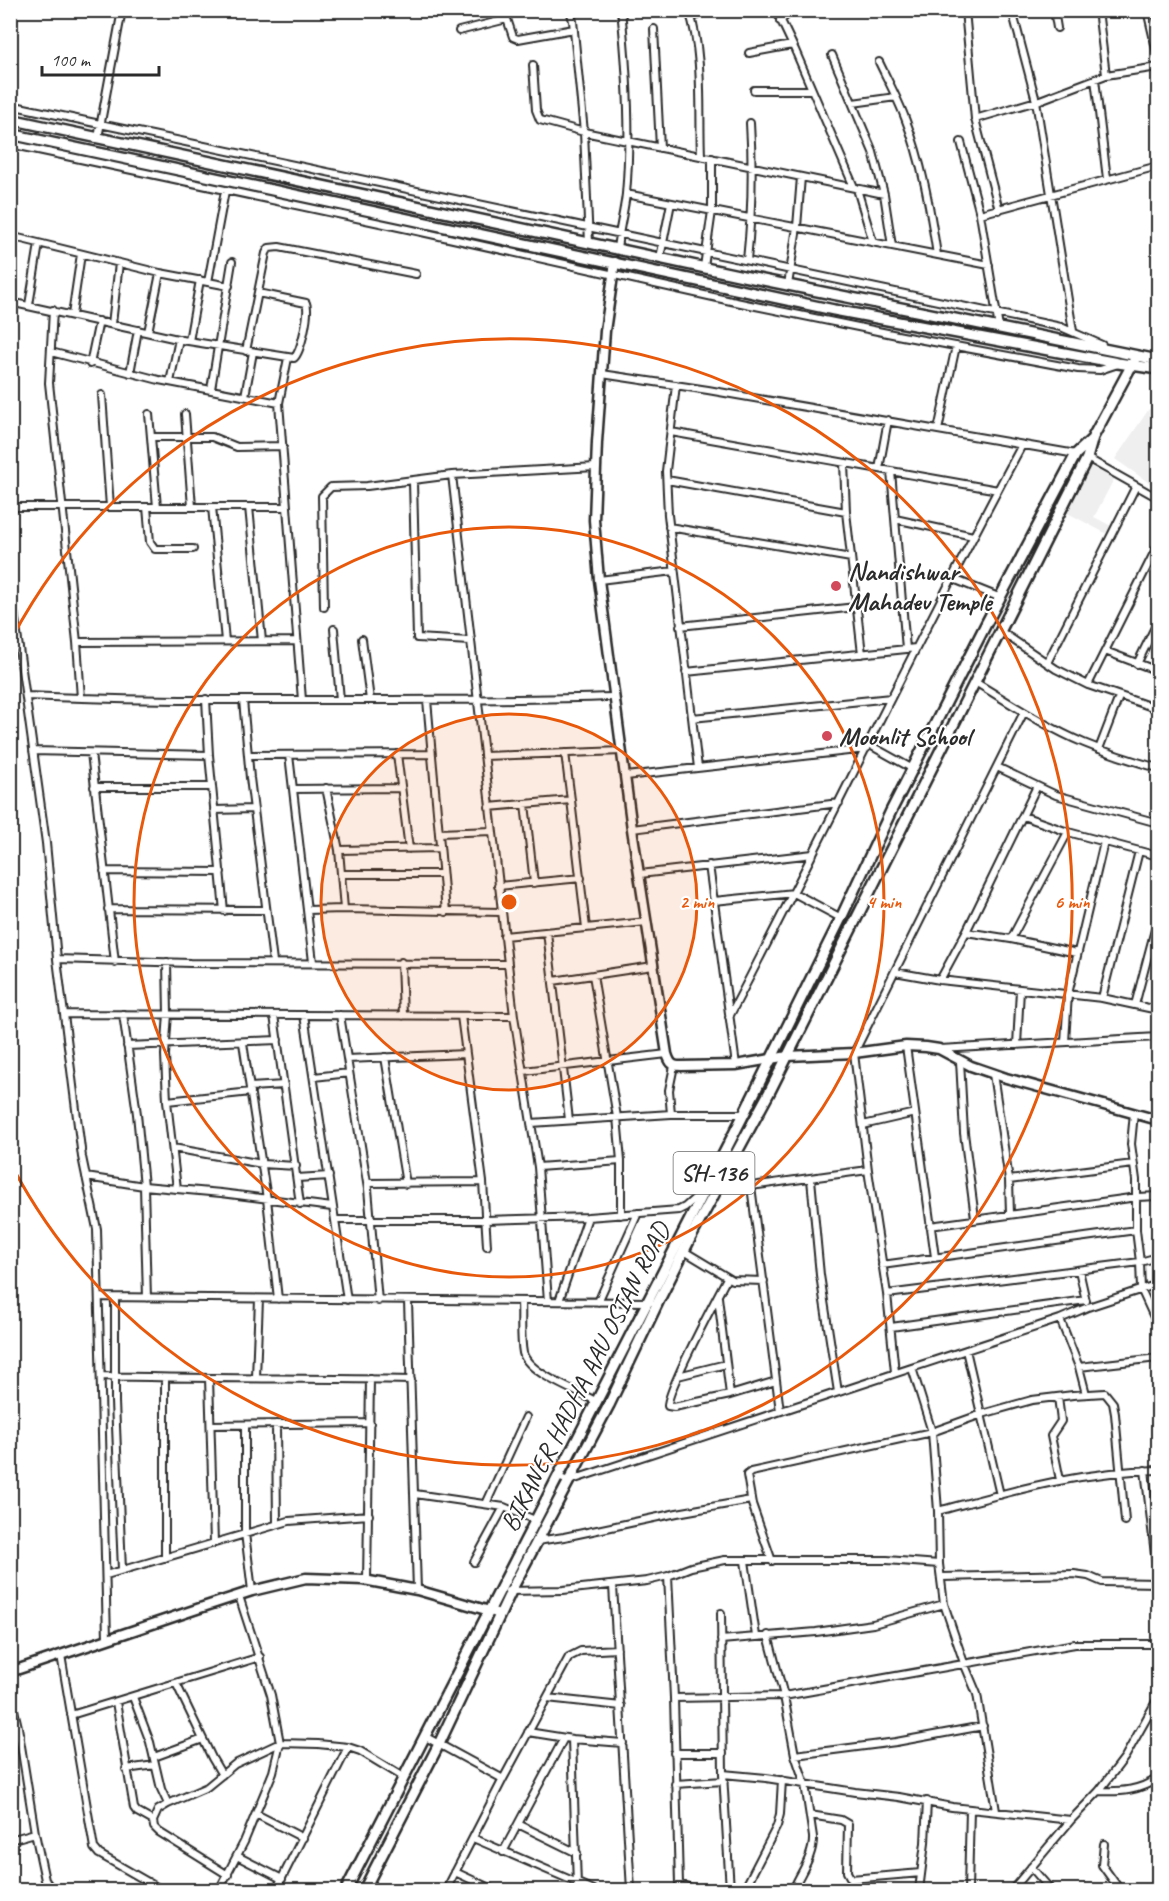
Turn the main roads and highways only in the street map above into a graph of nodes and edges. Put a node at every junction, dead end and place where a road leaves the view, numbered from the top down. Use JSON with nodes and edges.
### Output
{"nodes":[{"id":1,"x":10,"y":119,"type":"edge"},
{"id":2,"x":10,"y":134,"type":"edge"},
{"id":3,"x":430,"y":223,"type":"junction"},
{"id":4,"x":428,"y":234,"type":"road end"},
{"id":5,"x":1158,"y":360,"type":"edge"},
{"id":6,"x":1134,"y":361,"type":"junction"},
{"id":7,"x":1158,"y":369,"type":"edge"},
{"id":8,"x":1093,"y":437,"type":"junction"},
{"id":9,"x":652,"y":1302,"type":"junction"},
{"id":10,"x":455,"y":1676,"type":"junction"},
{"id":11,"x":469,"y":1681,"type":"junction"},
{"id":12,"x":346,"y":1890,"type":"edge"},
{"id":13,"x":364,"y":1890,"type":"edge"}],
"edges":[{"from":1,"to":6,"type":"main road"},
{"from":2,"to":3,"type":"main road"},
{"from":3,"to":4,"type":"main road"},
{"from":3,"to":6,"type":"main road"},
{"from":5,"to":6,"type":"main road"},
{"from":6,"to":7,"type":"main road"},
{"from":6,"to":8,"type":"main road","name":"BIKANER HADHA AAU OSIAN ROAD"},
{"from":8,"to":9,"type":"main road","name":"BIKANER HADHA AAU OSIAN ROAD","number":"SH-136"},
{"from":8,"to":9,"type":"main road","name":"BIKANER HADHA AAU OSIAN ROAD","number":"SH-136"},
{"from":9,"to":10,"type":"main road","name":"BIKANER HADHA AAU OSIAN ROAD","number":"SH-136"},
{"from":9,"to":11,"type":"main road","name":"BIKANER HADHA AAU OSIAN ROAD","number":"SH-136"},
{"from":10,"to":11,"type":"main road"},
{"from":10,"to":12,"type":"main road","name":"BIKANER HADHA AAU OSIAN ROAD","number":"SH-136"},
{"from":11,"to":13,"type":"main road","name":"BIKANER HADHA AAU OSIAN ROAD","number":"SH-136"}]}
